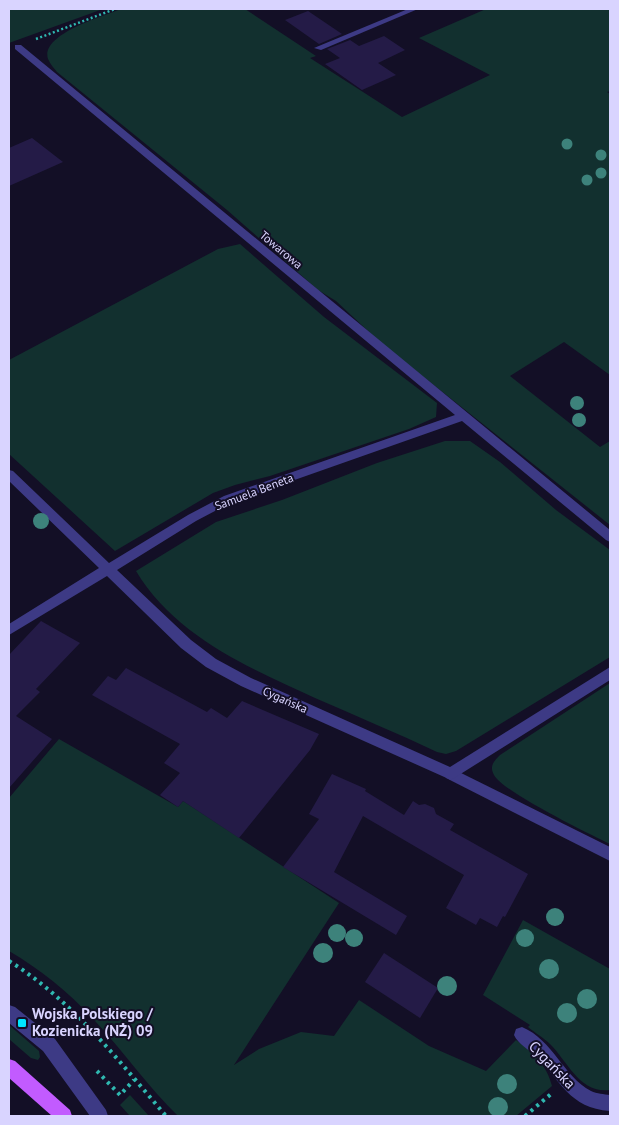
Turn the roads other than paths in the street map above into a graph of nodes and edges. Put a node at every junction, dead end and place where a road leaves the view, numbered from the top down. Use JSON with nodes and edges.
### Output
{"nodes":[{"id":1,"x":414,"y":9,"type":"edge"},
{"id":2,"x":18,"y":47,"type":"road end"},
{"id":3,"x":318,"y":48,"type":"dead end"},
{"id":4,"x":462,"y":416,"type":"junction"},
{"id":5,"x":9,"y":474,"type":"edge"},
{"id":6,"x":610,"y":537,"type":"edge"},
{"id":7,"x":108,"y":570,"type":"junction"},
{"id":8,"x":9,"y":630,"type":"edge"},
{"id":9,"x":610,"y":673,"type":"edge"},
{"id":10,"x":451,"y":774,"type":"junction"},
{"id":11,"x":610,"y":854,"type":"edge"},
{"id":12,"x":9,"y":1012,"type":"edge"},
{"id":13,"x":522,"y":1034,"type":"dead end"},
{"id":14,"x":9,"y":1067,"type":"edge"},
{"id":15,"x":610,"y":1103,"type":"edge"},
{"id":16,"x":64,"y":1116,"type":"edge"},
{"id":17,"x":100,"y":1116,"type":"edge"}],
"edges":[{"from":1,"to":3,"type":"street"},
{"from":2,"to":4,"type":"street","name":"Towarowa"},
{"from":4,"to":6,"type":"street","name":"Towarowa"},
{"from":4,"to":7,"type":"street","name":"Samuela Beneta"},
{"from":5,"to":7,"type":"street","name":"Cygańska"},
{"from":7,"to":8,"type":"street","name":"Samuela Beneta"},
{"from":7,"to":10,"type":"street","name":"Cygańska"},
{"from":9,"to":10,"type":"street"},
{"from":10,"to":11,"type":"street","name":"Cygańska"},
{"from":12,"to":17,"type":"street"},
{"from":13,"to":15,"type":"street","name":"Cygańska"},
{"from":14,"to":16,"type":"main road"}]}
